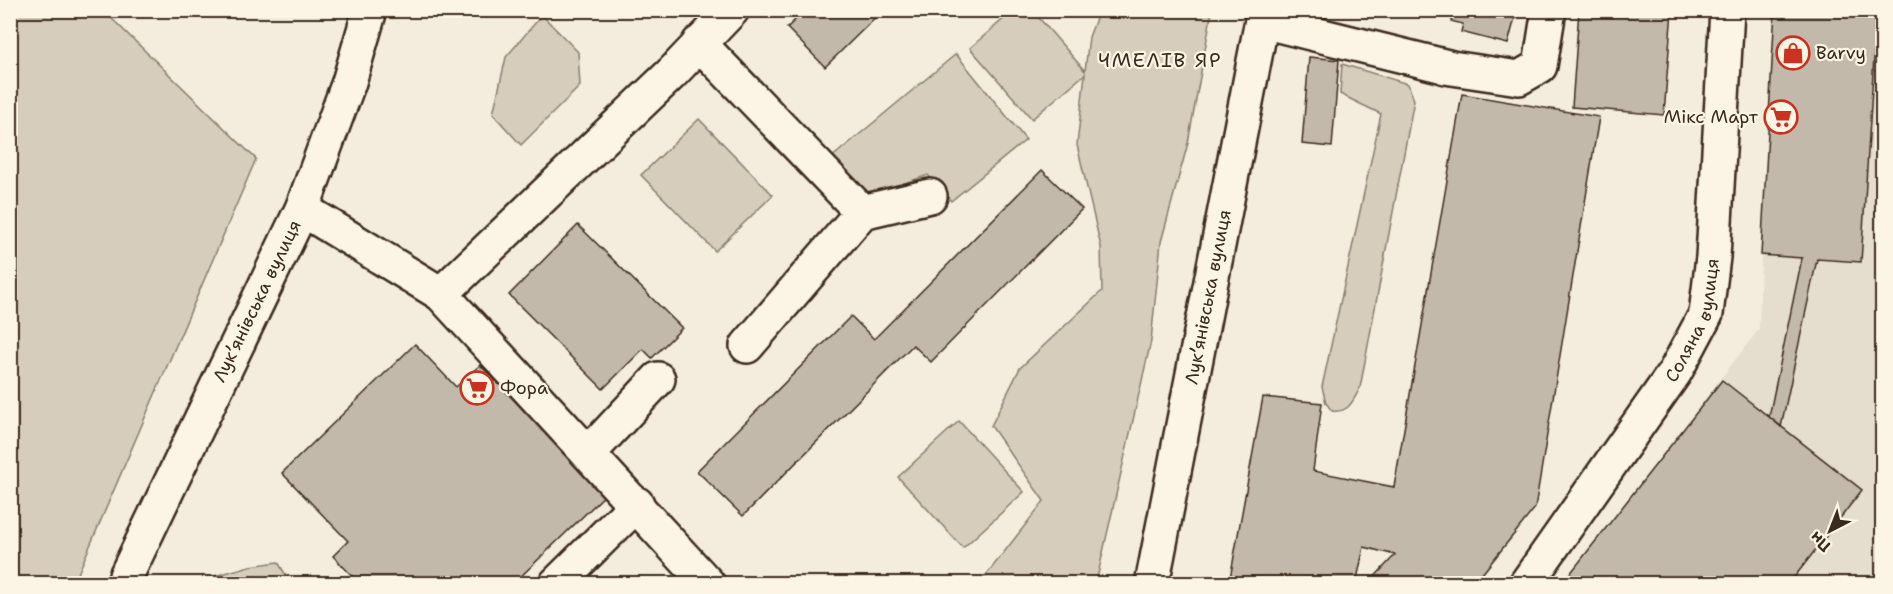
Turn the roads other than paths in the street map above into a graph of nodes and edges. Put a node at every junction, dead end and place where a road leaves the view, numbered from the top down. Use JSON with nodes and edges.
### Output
{"nodes":[{"id":1,"x":370,"y":10,"type":"edge"},
{"id":2,"x":732,"y":10,"type":"edge"},
{"id":3,"x":1549,"y":10,"type":"edge"},
{"id":4,"x":1728,"y":10,"type":"edge"},
{"id":5,"x":1263,"y":16,"type":"edge"},
{"id":6,"x":699,"y":43,"type":"junction"},
{"id":7,"x":930,"y":196,"type":"dead end"},
{"id":8,"x":302,"y":209,"type":"junction"},
{"id":9,"x":862,"y":212,"type":"junction"},
{"id":10,"x":441,"y":294,"type":"junction"},
{"id":11,"x":747,"y":346,"type":"dead end"},
{"id":12,"x":658,"y":379,"type":"dead end"},
{"id":13,"x":589,"y":453,"type":"junction"},
{"id":14,"x":636,"y":504,"type":"junction"},
{"id":15,"x":125,"y":584,"type":"edge"},
{"id":16,"x":556,"y":584,"type":"edge"},
{"id":17,"x":708,"y":584,"type":"edge"},
{"id":18,"x":1152,"y":584,"type":"edge"},
{"id":19,"x":1526,"y":584,"type":"edge"}],
"edges":[{"from":1,"to":8,"type":"street","name":"Лукʼянівська вулиця"},
{"from":2,"to":6,"type":"street"},
{"from":3,"to":5,"type":"street"},
{"from":4,"to":19,"type":"street","name":"Соляна вулиця"},
{"from":5,"to":18,"type":"street","name":"Лукʼянівська вулиця"},
{"from":6,"to":9,"type":"street"},
{"from":6,"to":10,"type":"street"},
{"from":7,"to":9,"type":"street"},
{"from":8,"to":10,"type":"street"},
{"from":8,"to":15,"type":"street","name":"Лукʼянівська вулиця"},
{"from":9,"to":11,"type":"street"},
{"from":10,"to":13,"type":"street"},
{"from":12,"to":13,"type":"street"},
{"from":13,"to":14,"type":"street"},
{"from":14,"to":16,"type":"street"},
{"from":14,"to":17,"type":"street"}]}
